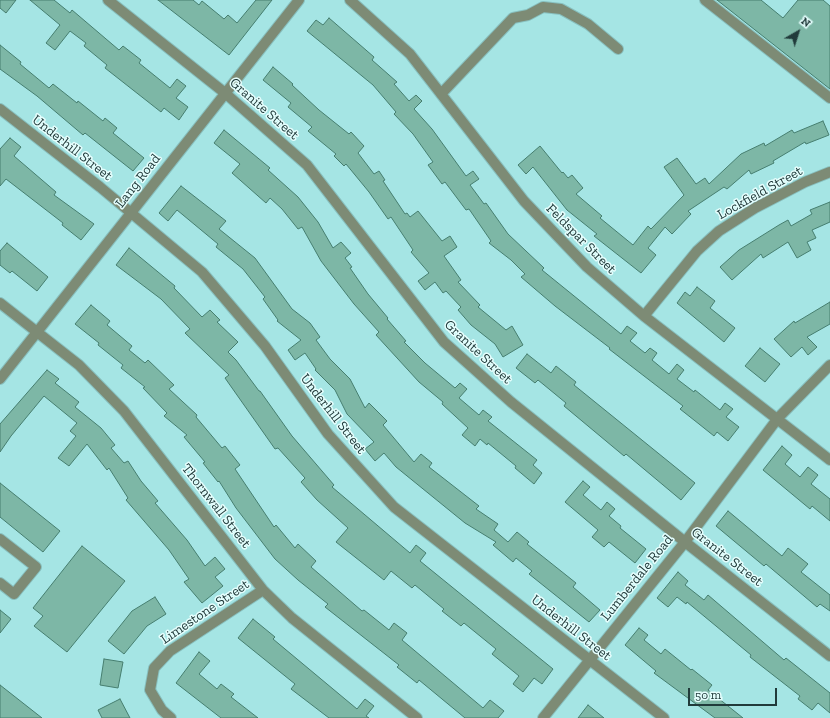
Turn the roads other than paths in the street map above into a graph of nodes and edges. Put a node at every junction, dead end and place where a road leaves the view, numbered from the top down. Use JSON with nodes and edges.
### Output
{"nodes":[{"id":1,"x":108,"y":0,"type":"edge"},
{"id":2,"x":299,"y":0,"type":"edge"},
{"id":3,"x":350,"y":0,"type":"edge"},
{"id":4,"x":705,"y":0,"type":"edge"},
{"id":5,"x":618,"y":49,"type":"dead end"},
{"id":6,"x":225,"y":93,"type":"junction"},
{"id":7,"x":441,"y":94,"type":"junction"},
{"id":8,"x":830,"y":98,"type":"edge"},
{"id":9,"x":0,"y":109,"type":"edge"},
{"id":10,"x":830,"y":172,"type":"edge"},
{"id":11,"x":131,"y":212,"type":"junction"},
{"id":12,"x":0,"y":303,"type":"edge"},
{"id":13,"x":644,"y":316,"type":"junction"},
{"id":14,"x":38,"y":333,"type":"junction"},
{"id":15,"x":830,"y":365,"type":"edge"},
{"id":16,"x":0,"y":379,"type":"edge"},
{"id":17,"x":778,"y":418,"type":"junction"},
{"id":18,"x":830,"y":460,"type":"edge"},
{"id":19,"x":0,"y":539,"type":"edge"},
{"id":20,"x":685,"y":542,"type":"junction"},
{"id":21,"x":0,"y":583,"type":"edge"},
{"id":22,"x":263,"y":590,"type":"junction"},
{"id":23,"x":830,"y":656,"type":"edge"},
{"id":24,"x":589,"y":660,"type":"junction"},
{"id":25,"x":171,"y":718,"type":"edge"},
{"id":26,"x":417,"y":718,"type":"edge"},
{"id":27,"x":543,"y":718,"type":"edge"},
{"id":28,"x":664,"y":718,"type":"edge"}],
"edges":[{"from":1,"to":6,"type":"street","name":"Granite Street"},
{"from":2,"to":6,"type":"street","name":"Lang Road"},
{"from":3,"to":7,"type":"street","name":"Feldspar Street"},
{"from":4,"to":8,"type":"street"},
{"from":5,"to":7,"type":"street"},
{"from":6,"to":11,"type":"street","name":"Lang Road"},
{"from":6,"to":20,"type":"street","name":"Granite Street"},
{"from":7,"to":13,"type":"street","name":"Feldspar Street"},
{"from":9,"to":11,"type":"street","name":"Underhill Street"},
{"from":10,"to":13,"type":"street","name":"Lockfield Street"},
{"from":11,"to":14,"type":"street","name":"Lang Road"},
{"from":11,"to":24,"type":"street","name":"Underhill Street"},
{"from":12,"to":14,"type":"street","name":"Thornwall Street"},
{"from":13,"to":17,"type":"street","name":"Feldspar Street"},
{"from":14,"to":16,"type":"street","name":"Lang Road"},
{"from":14,"to":22,"type":"street","name":"Thornwall Street"},
{"from":15,"to":17,"type":"street","name":"Lumberdale Road"},
{"from":17,"to":18,"type":"street","name":"Feldspar Street"},
{"from":17,"to":20,"type":"street","name":"Lumberdale Road"},
{"from":19,"to":21,"type":"street"},
{"from":20,"to":23,"type":"street","name":"Granite Street"},
{"from":20,"to":24,"type":"street","name":"Lumberdale Road"},
{"from":22,"to":25,"type":"street","name":"Limestone Street"},
{"from":22,"to":26,"type":"street","name":"Thornwall Street"},
{"from":24,"to":27,"type":"street","name":"Lumberdale Road"},
{"from":24,"to":28,"type":"street","name":"Underhill Street"}]}
